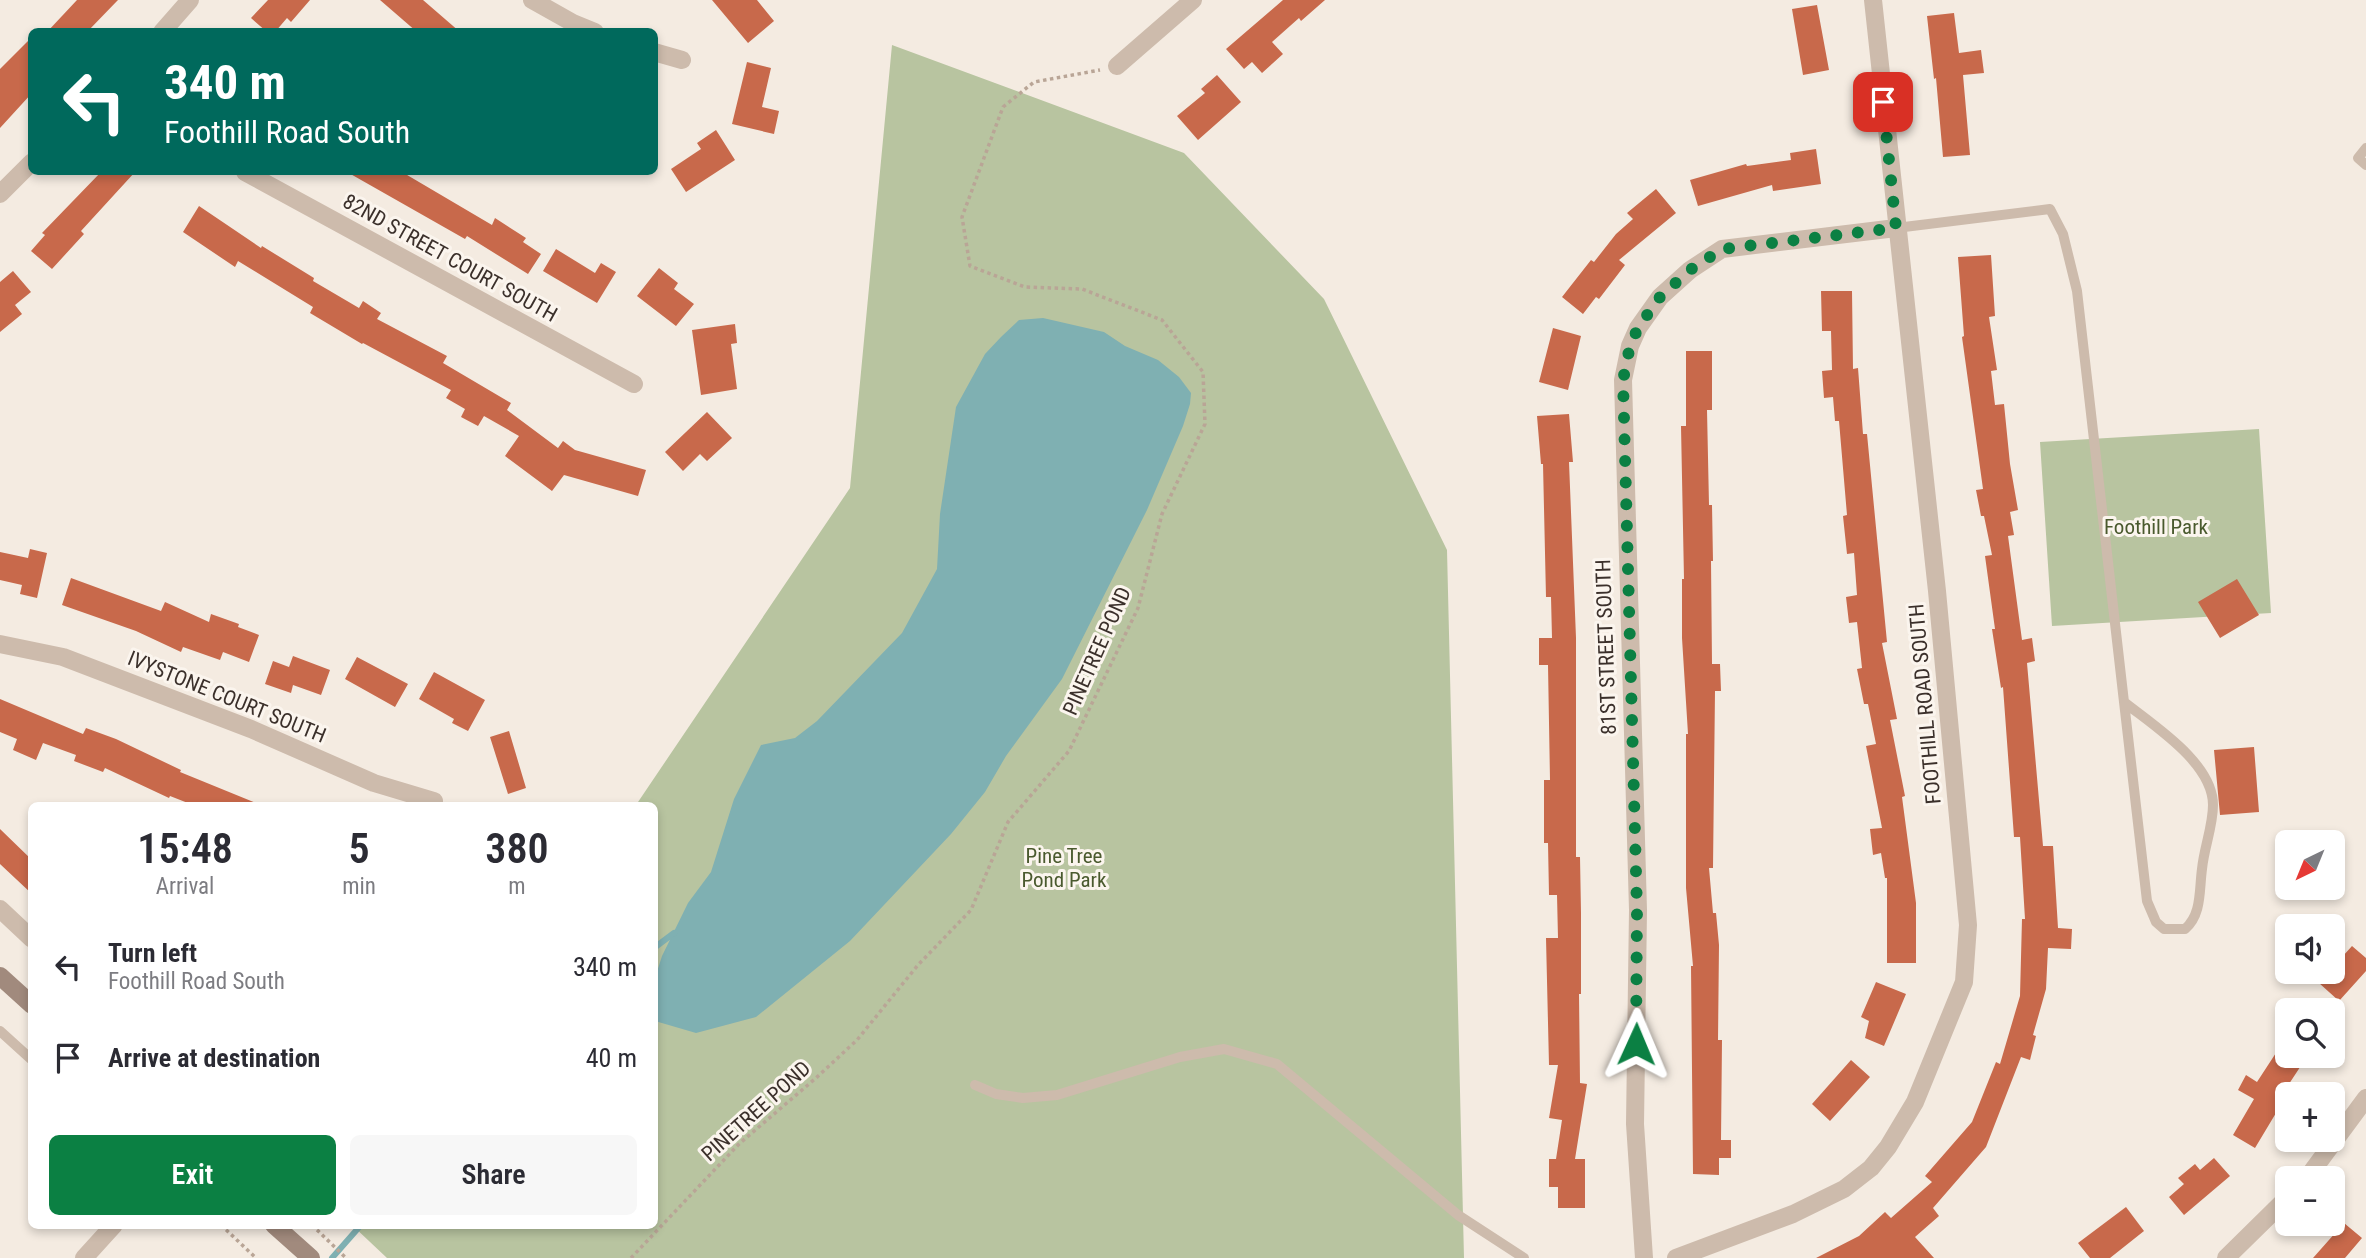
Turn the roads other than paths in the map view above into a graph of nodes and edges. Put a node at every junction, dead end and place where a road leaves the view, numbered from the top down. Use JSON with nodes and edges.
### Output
{"nodes":[{"id":1,"x":190,"y":0,"type":"edge"},
{"id":2,"x":532,"y":0,"type":"edge"},
{"id":3,"x":1193,"y":0,"type":"edge"},
{"id":4,"x":1873,"y":0,"type":"edge"},
{"id":5,"x":166,"y":28,"type":"edge"},
{"id":6,"x":585,"y":28,"type":"edge"},
{"id":7,"x":658,"y":53,"type":"edge"},
{"id":8,"x":682,"y":60,"type":"dead end"},
{"id":9,"x":1116,"y":66,"type":"road end"},
{"id":10,"x":2366,"y":148,"type":"edge"},
{"id":11,"x":2366,"y":165,"type":"edge"},
{"id":12,"x":28,"y":166,"type":"edge"},
{"id":13,"x":251,"y":175,"type":"edge"},
{"id":14,"x":0,"y":194,"type":"edge"},
{"id":15,"x":1896,"y":228,"type":"junction"},
{"id":16,"x":634,"y":384,"type":"dead end"},
{"id":17,"x":0,"y":644,"type":"edge"},
{"id":18,"x":2124,"y":702,"type":"junction"},
{"id":19,"x":434,"y":801,"type":"dead end"},
{"id":20,"x":0,"y":909,"type":"edge"},
{"id":21,"x":28,"y":935,"type":"edge"},
{"id":22,"x":0,"y":976,"type":"edge"},
{"id":23,"x":28,"y":1001,"type":"edge"},
{"id":24,"x":0,"y":1031,"type":"edge"},
{"id":25,"x":28,"y":1056,"type":"edge"},
{"id":26,"x":975,"y":1085,"type":"dead end"},
{"id":27,"x":2366,"y":1098,"type":"edge"},
{"id":28,"x":2316,"y":1166,"type":"edge"},
{"id":29,"x":2275,"y":1210,"type":"edge"},
{"id":30,"x":110,"y":1229,"type":"edge"},
{"id":31,"x":278,"y":1229,"type":"edge"},
{"id":32,"x":84,"y":1258,"type":"edge"},
{"id":33,"x":311,"y":1258,"type":"edge"},
{"id":34,"x":1524,"y":1258,"type":"edge"},
{"id":35,"x":1644,"y":1258,"type":"edge"},
{"id":36,"x":1676,"y":1258,"type":"edge"},
{"id":37,"x":2226,"y":1258,"type":"edge"}],
"edges":[{"from":1,"to":5,"type":"street"},
{"from":2,"to":6,"type":"street"},
{"from":3,"to":9,"type":"street"},
{"from":4,"to":15,"type":"street","name":"FOOTHILL ROAD SOUTH"},
{"from":7,"to":8,"type":"street"},
{"from":10,"to":11,"type":"lane"},
{"from":12,"to":14,"type":"street"},
{"from":13,"to":16,"type":"street","name":"82ND STREET COURT SOUTH"},
{"from":15,"to":18,"type":"lane"},
{"from":15,"to":35,"type":"street","name":"81ST STREET SOUTH"},
{"from":15,"to":36,"type":"street","name":"FOOTHILL ROAD SOUTH"},
{"from":17,"to":19,"type":"street","name":"IVYSTONE COURT SOUTH"},
{"from":18,"to":18,"type":"lane"},
{"from":20,"to":21,"type":"street"},
{"from":22,"to":23,"type":"main road"},
{"from":24,"to":25,"type":"lane"},
{"from":26,"to":34,"type":"lane"},
{"from":27,"to":28,"type":"street"},
{"from":29,"to":37,"type":"street"},
{"from":30,"to":32,"type":"street"},
{"from":31,"to":33,"type":"main road"}]}
